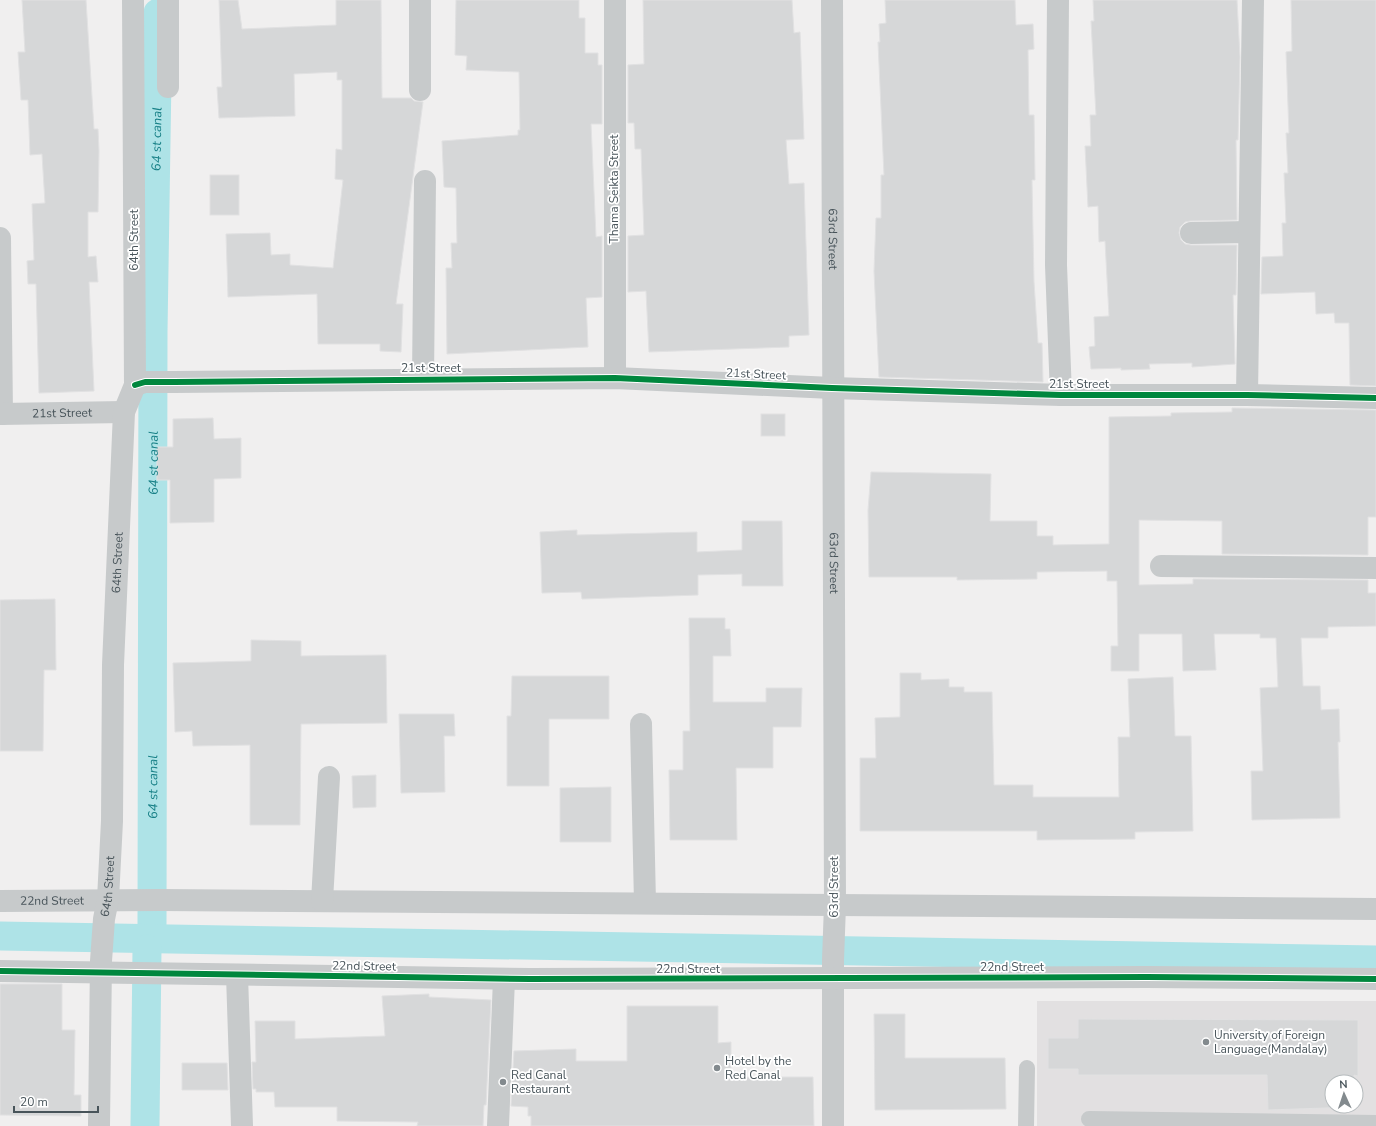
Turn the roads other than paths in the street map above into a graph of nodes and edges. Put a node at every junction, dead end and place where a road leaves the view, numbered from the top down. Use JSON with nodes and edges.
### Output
{"nodes":[{"id":1,"x":132,"y":0,"type":"edge"},
{"id":2,"x":168,"y":0,"type":"edge"},
{"id":3,"x":420,"y":0,"type":"edge"},
{"id":4,"x":615,"y":0,"type":"edge"},
{"id":5,"x":832,"y":0,"type":"edge"},
{"id":6,"x":1058,"y":0,"type":"edge"},
{"id":7,"x":1253,"y":0,"type":"edge"},
{"id":8,"x":168,"y":87,"type":"dead end"},
{"id":9,"x":420,"y":90,"type":"dead end"},
{"id":10,"x":425,"y":181,"type":"dead end"},
{"id":11,"x":1249,"y":232,"type":"junction"},
{"id":12,"x":1191,"y":234,"type":"dead end"},
{"id":13,"x":0,"y":238,"type":"edge"},
{"id":14,"x":615,"y":378,"type":"junction"},
{"id":15,"x":423,"y":379,"type":"junction"},
{"id":16,"x":140,"y":383,"type":"junction"},
{"id":17,"x":832,"y":388,"type":"junction"},
{"id":18,"x":1061,"y":395,"type":"junction"},
{"id":19,"x":1248,"y":395,"type":"junction"},
{"id":20,"x":1376,"y":398,"type":"edge"},
{"id":21,"x":124,"y":412,"type":"junction"},
{"id":22,"x":1,"y":414,"type":"edge"},
{"id":23,"x":1161,"y":566,"type":"dead end"},
{"id":24,"x":1376,"y":568,"type":"edge"},
{"id":25,"x":641,"y":724,"type":"dead end"},
{"id":26,"x":329,"y":777,"type":"dead end"},
{"id":27,"x":0,"y":901,"type":"edge"},
{"id":28,"x":322,"y":901,"type":"junction"},
{"id":29,"x":645,"y":903,"type":"junction"},
{"id":30,"x":835,"y":905,"type":"junction"},
{"id":31,"x":113,"y":906,"type":"junction"},
{"id":32,"x":1376,"y":909,"type":"edge"},
{"id":33,"x":107,"y":968,"type":"junction"},
{"id":34,"x":833,"y":970,"type":"junction"},
{"id":35,"x":0,"y":971,"type":"edge"},
{"id":36,"x":237,"y":975,"type":"junction"},
{"id":37,"x":504,"y":979,"type":"junction"},
{"id":38,"x":1376,"y":979,"type":"edge"},
{"id":39,"x":1027,"y":1068,"type":"dead end"},
{"id":40,"x":1089,"y":1119,"type":"dead end"},
{"id":41,"x":1376,"y":1123,"type":"edge"},
{"id":42,"x":99,"y":1126,"type":"edge"},
{"id":43,"x":242,"y":1126,"type":"edge"},
{"id":44,"x":498,"y":1126,"type":"edge"},
{"id":45,"x":833,"y":1126,"type":"edge"},
{"id":46,"x":1026,"y":1126,"type":"edge"}],
"edges":[{"from":1,"to":16,"type":"street","name":"64th Street"},
{"from":2,"to":8,"type":"street"},
{"from":3,"to":9,"type":"street"},
{"from":4,"to":14,"type":"street","name":"Thama Seikta Street"},
{"from":5,"to":17,"type":"street","name":"63rd Street"},
{"from":6,"to":18,"type":"street"},
{"from":7,"to":11,"type":"street"},
{"from":10,"to":15,"type":"street"},
{"from":11,"to":12,"type":"street"},
{"from":11,"to":19,"type":"street"},
{"from":13,"to":22,"type":"street"},
{"from":14,"to":15,"type":"street","name":"21st Street"},
{"from":14,"to":17,"type":"street","name":"21st Street"},
{"from":15,"to":16,"type":"street","name":"21st Street"},
{"from":16,"to":21,"type":"street","name":"64th Street"},
{"from":17,"to":18,"type":"street","name":"21st Street"},
{"from":17,"to":30,"type":"street","name":"63rd Street"},
{"from":18,"to":19,"type":"street","name":"21st Street"},
{"from":19,"to":20,"type":"street","name":"21st Street"},
{"from":21,"to":22,"type":"street","name":"21st Street"},
{"from":21,"to":31,"type":"street","name":"64th Street"},
{"from":23,"to":24,"type":"street"},
{"from":25,"to":29,"type":"street"},
{"from":26,"to":28,"type":"street"},
{"from":27,"to":31,"type":"street","name":"22nd Street"},
{"from":28,"to":29,"type":"street","name":"22nd Street"},
{"from":28,"to":31,"type":"street","name":"22nd Street"},
{"from":29,"to":30,"type":"street","name":"22nd Street"},
{"from":30,"to":32,"type":"street","name":"22nd Street"},
{"from":30,"to":34,"type":"street","name":"63rd Street"},
{"from":31,"to":33,"type":"street","name":"64th Street"},
{"from":33,"to":35,"type":"street","name":"22nd Street"},
{"from":33,"to":36,"type":"street","name":"22nd Street"},
{"from":33,"to":42,"type":"street","name":"64th Street"},
{"from":34,"to":37,"type":"street","name":"22nd Street"},
{"from":34,"to":38,"type":"street","name":"22nd Street"},
{"from":34,"to":45,"type":"street","name":"63rd Street"},
{"from":36,"to":37,"type":"street","name":"22nd Street"},
{"from":36,"to":43,"type":"street"},
{"from":37,"to":44,"type":"street"},
{"from":39,"to":46,"type":"lane"},
{"from":40,"to":41,"type":"lane"}]}
